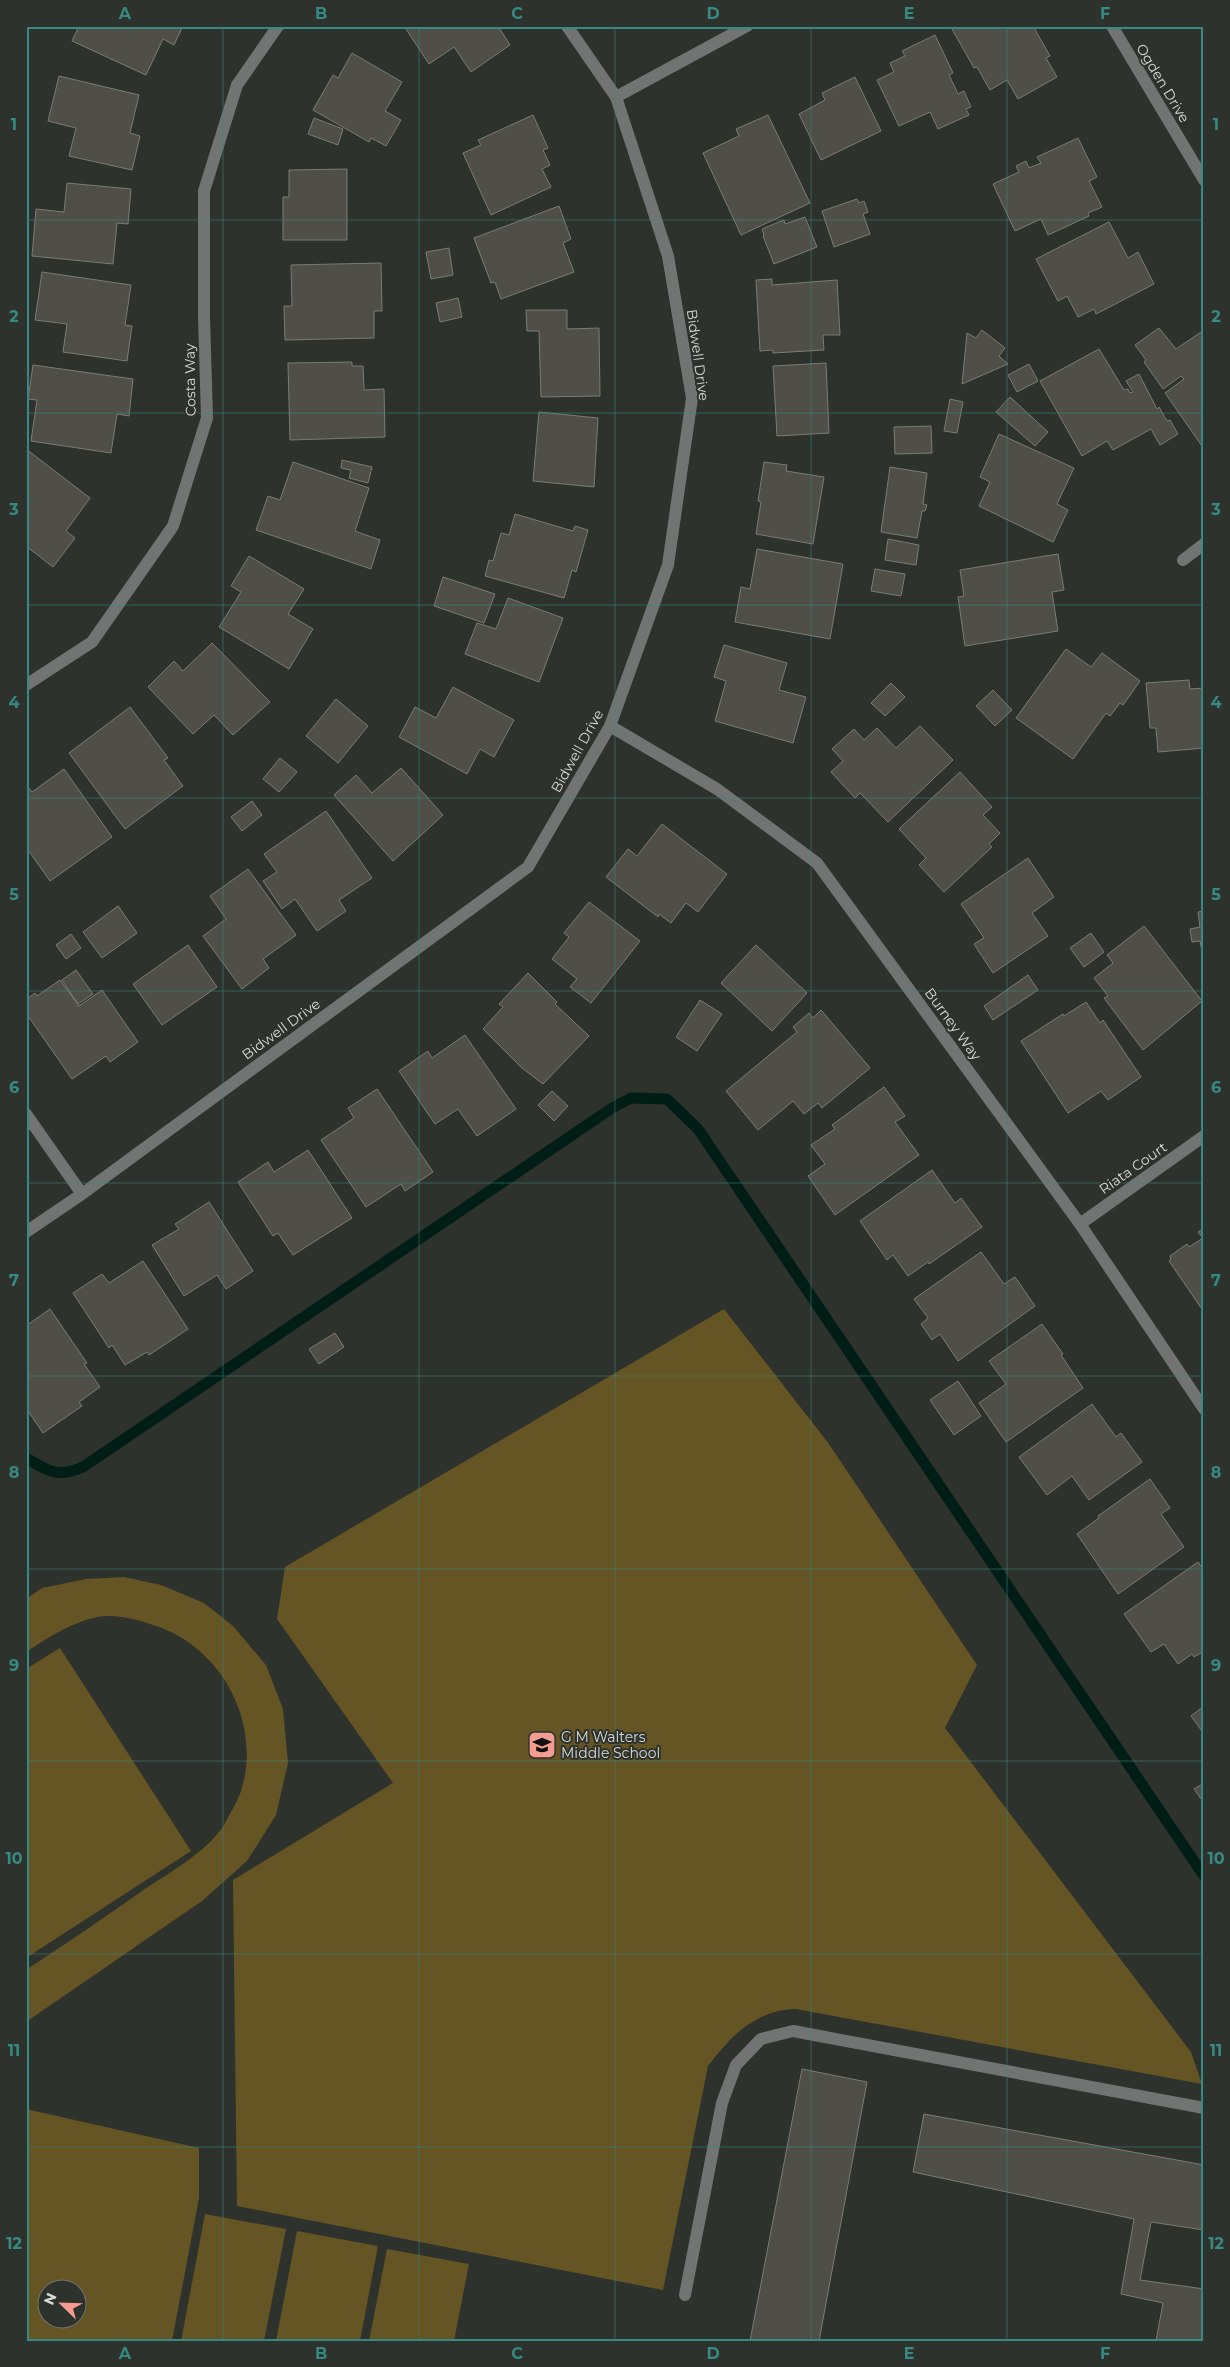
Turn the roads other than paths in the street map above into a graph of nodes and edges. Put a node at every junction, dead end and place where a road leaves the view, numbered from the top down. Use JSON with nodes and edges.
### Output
{"nodes":[{"id":1,"x":278,"y":26,"type":"edge"},
{"id":2,"x":567,"y":26,"type":"edge"},
{"id":3,"x":747,"y":26,"type":"edge"},
{"id":4,"x":1112,"y":26,"type":"edge"},
{"id":5,"x":616,"y":97,"type":"junction"},
{"id":6,"x":1204,"y":180,"type":"edge"},
{"id":7,"x":1204,"y":544,"type":"edge"},
{"id":8,"x":1182,"y":560,"type":"dead end"},
{"id":9,"x":26,"y":685,"type":"edge"},
{"id":10,"x":610,"y":726,"type":"junction"},
{"id":11,"x":26,"y":1114,"type":"edge"},
{"id":12,"x":1204,"y":1136,"type":"edge"},
{"id":13,"x":82,"y":1194,"type":"junction"},
{"id":14,"x":1080,"y":1224,"type":"junction"},
{"id":15,"x":26,"y":1232,"type":"edge"},
{"id":16,"x":1204,"y":1409,"type":"edge"},
{"id":17,"x":1204,"y":2108,"type":"edge"},
{"id":18,"x":685,"y":2295,"type":"dead end"}],
"edges":[{"from":1,"to":9,"type":"street","name":"Costa Way"},
{"from":2,"to":5,"type":"street","name":"Bidwell Drive"},
{"from":3,"to":5,"type":"street"},
{"from":4,"to":6,"type":"street","name":"Ogden Drive"},
{"from":5,"to":10,"type":"street","name":"Bidwell Drive"},
{"from":7,"to":8,"type":"street"},
{"from":10,"to":13,"type":"street","name":"Bidwell Drive"},
{"from":10,"to":14,"type":"street","name":"Burney Way"},
{"from":11,"to":13,"type":"street"},
{"from":12,"to":14,"type":"street","name":"Riata Court"},
{"from":13,"to":15,"type":"street","name":"Bidwell Drive"},
{"from":14,"to":16,"type":"street","name":"Burney Way"},
{"from":17,"to":18,"type":"street"}]}
